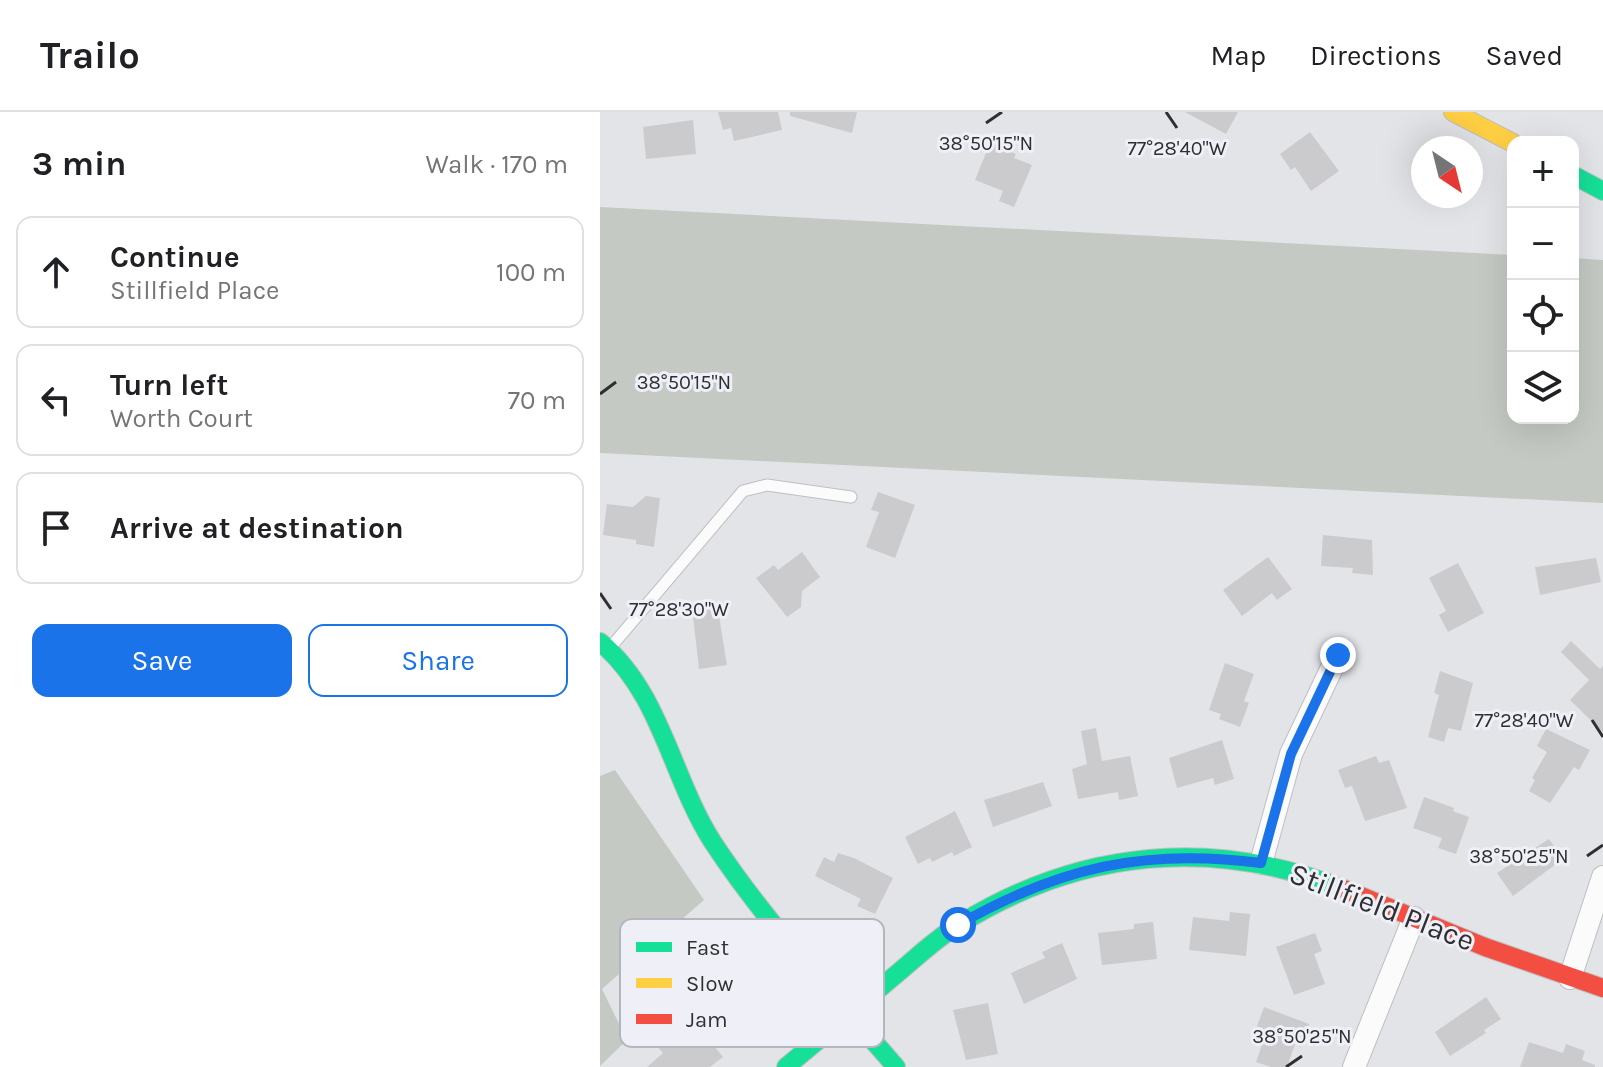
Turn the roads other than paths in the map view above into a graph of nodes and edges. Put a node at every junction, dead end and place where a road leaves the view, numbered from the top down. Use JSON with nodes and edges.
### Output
{"nodes":[{"id":1,"x":1453,"y":112,"type":"edge"},
{"id":2,"x":1507,"y":140,"type":"edge"},
{"id":3,"x":1579,"y":178,"type":"edge"},
{"id":4,"x":1603,"y":191,"type":"edge"},
{"id":5,"x":851,"y":497,"type":"dead end"},
{"id":6,"x":605,"y":645,"type":"edge"},
{"id":7,"x":1338,"y":655,"type":"dead end"},
{"id":8,"x":1261,"y":863,"type":"junction"},
{"id":9,"x":1603,"y":877,"type":"edge"},
{"id":10,"x":1414,"y":918,"type":"junction"},
{"id":11,"x":772,"y":919,"type":"edge"},
{"id":12,"x":1570,"y":978,"type":"junction"},
{"id":13,"x":884,"y":985,"type":"edge"},
{"id":14,"x":1603,"y":988,"type":"edge"},
{"id":15,"x":809,"y":1047,"type":"edge"},
{"id":16,"x":879,"y":1047,"type":"edge"},
{"id":17,"x":786,"y":1067,"type":"edge"},
{"id":18,"x":896,"y":1067,"type":"edge"},
{"id":19,"x":1354,"y":1067,"type":"edge"}],
"edges":[{"from":1,"to":2,"type":"street"},
{"from":3,"to":4,"type":"street"},
{"from":5,"to":6,"type":"lane"},
{"from":6,"to":11,"type":"street"},
{"from":7,"to":8,"type":"street"},
{"from":8,"to":10,"type":"street","name":"Stillfield Place"},
{"from":8,"to":13,"type":"street","name":"Stillfield Place"},
{"from":9,"to":12,"type":"street"},
{"from":10,"to":12,"type":"street","name":"Stillfield Place"},
{"from":10,"to":19,"type":"street"},
{"from":12,"to":14,"type":"street","name":"Stillfield Place"},
{"from":15,"to":17,"type":"street","name":"Stillfield Place"},
{"from":16,"to":18,"type":"street"}]}
